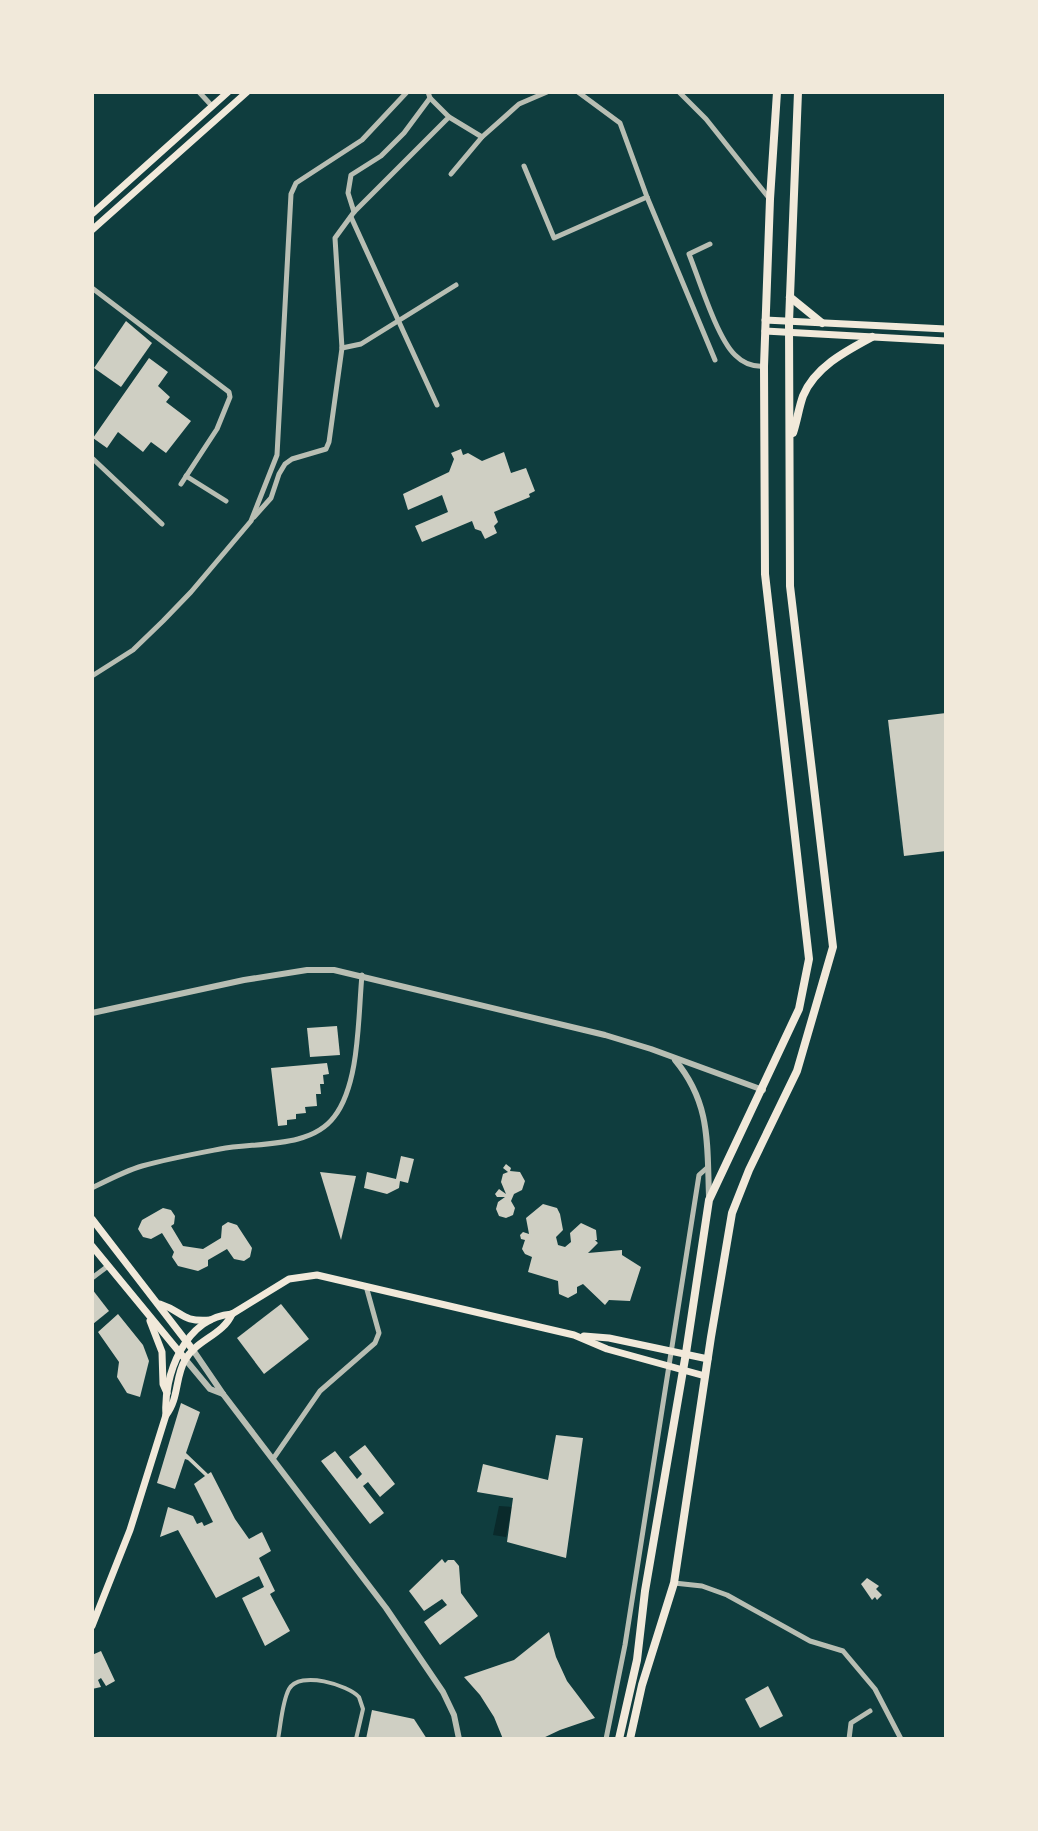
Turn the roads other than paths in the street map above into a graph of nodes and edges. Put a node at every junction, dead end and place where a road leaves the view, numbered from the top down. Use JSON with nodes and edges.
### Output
{"nodes":[{"id":1,"x":199,"y":92,"type":"edge"},
{"id":2,"x":228,"y":92,"type":"edge"},
{"id":3,"x":247,"y":92,"type":"edge"},
{"id":4,"x":407,"y":92,"type":"edge"},
{"id":5,"x":547,"y":92,"type":"edge"},
{"id":6,"x":578,"y":92,"type":"edge"},
{"id":7,"x":679,"y":92,"type":"edge"},
{"id":8,"x":777,"y":92,"type":"edge"},
{"id":9,"x":798,"y":92,"type":"edge"},
{"id":10,"x":429,"y":95,"type":"edge"},
{"id":11,"x":212,"y":106,"type":"junction"},
{"id":12,"x":449,"y":117,"type":"junction"},
{"id":13,"x":482,"y":137,"type":"junction"},
{"id":14,"x":524,"y":166,"type":"dead end"},
{"id":15,"x":451,"y":174,"type":"dead end"},
{"id":16,"x":647,"y":197,"type":"junction"},
{"id":17,"x":770,"y":199,"type":"junction"},
{"id":18,"x":92,"y":214,"type":"edge"},
{"id":19,"x":352,"y":215,"type":"junction"},
{"id":20,"x":92,"y":230,"type":"edge"},
{"id":21,"x":710,"y":244,"type":"dead end"},
{"id":22,"x":456,"y":285,"type":"dead end"},
{"id":23,"x":92,"y":288,"type":"edge"},
{"id":24,"x":790,"y":297,"type":"junction"},
{"id":25,"x":765,"y":320,"type":"junction"},
{"id":26,"x":398,"y":322,"type":"junction"},
{"id":27,"x":789,"y":322,"type":"junction"},
{"id":28,"x":822,"y":323,"type":"junction"},
{"id":29,"x":946,"y":329,"type":"edge"},
{"id":30,"x":765,"y":331,"type":"junction"},
{"id":31,"x":789,"y":332,"type":"junction"},
{"id":32,"x":872,"y":337,"type":"junction"},
{"id":33,"x":946,"y":341,"type":"edge"},
{"id":34,"x":342,"y":348,"type":"junction"},
{"id":35,"x":715,"y":360,"type":"dead end"},
{"id":36,"x":764,"y":366,"type":"junction"},
{"id":37,"x":437,"y":405,"type":"dead end"},
{"id":38,"x":791,"y":439,"type":"junction"},
{"id":39,"x":92,"y":458,"type":"edge"},
{"id":40,"x":186,"y":476,"type":"junction"},
{"id":41,"x":181,"y":484,"type":"dead end"},
{"id":42,"x":226,"y":501,"type":"dead end"},
{"id":43,"x":251,"y":521,"type":"junction"},
{"id":44,"x":162,"y":524,"type":"dead end"},
{"id":45,"x":92,"y":676,"type":"edge"},
{"id":46,"x":362,"y":975,"type":"junction"},
{"id":47,"x":92,"y":1013,"type":"edge"},
{"id":48,"x":672,"y":1057,"type":"junction"},
{"id":49,"x":763,"y":1090,"type":"junction"},
{"id":50,"x":708,"y":1167,"type":"junction"},
{"id":51,"x":92,"y":1188,"type":"edge"},
{"id":52,"x":709,"y":1200,"type":"junction"},
{"id":53,"x":92,"y":1219,"type":"edge"},
{"id":54,"x":92,"y":1246,"type":"edge"},
{"id":55,"x":108,"y":1266,"type":"junction"},
{"id":56,"x":92,"y":1278,"type":"edge"},
{"id":57,"x":366,"y":1286,"type":"junction"},
{"id":58,"x":158,"y":1303,"type":"junction"},
{"id":59,"x":232,"y":1314,"type":"junction"},
{"id":60,"x":147,"y":1315,"type":"junction"},
{"id":61,"x":213,"y":1320,"type":"junction"},
{"id":62,"x":574,"y":1335,"type":"junction"},
{"id":63,"x":186,"y":1340,"type":"junction"},
{"id":64,"x":193,"y":1350,"type":"junction"},
{"id":65,"x":672,"y":1350,"type":"junction"},
{"id":66,"x":178,"y":1352,"type":"junction"},
{"id":67,"x":686,"y":1353,"type":"junction"},
{"id":68,"x":185,"y":1359,"type":"junction"},
{"id":69,"x":708,"y":1359,"type":"junction"},
{"id":70,"x":668,"y":1365,"type":"junction"},
{"id":71,"x":682,"y":1370,"type":"junction"},
{"id":72,"x":705,"y":1376,"type":"junction"},
{"id":73,"x":223,"y":1394,"type":"junction"},
{"id":74,"x":167,"y":1395,"type":"junction"},
{"id":75,"x":166,"y":1415,"type":"junction"},
{"id":76,"x":273,"y":1459,"type":"junction"},
{"id":77,"x":674,"y":1583,"type":"junction"},
{"id":78,"x":94,"y":1616,"type":"edge"},
{"id":79,"x":92,"y":1626,"type":"edge"},
{"id":80,"x":637,"y":1660,"type":"junction"},
{"id":81,"x":649,"y":1663,"type":"junction"},
{"id":82,"x":870,"y":1711,"type":"dead end"},
{"id":83,"x":278,"y":1739,"type":"edge"},
{"id":84,"x":356,"y":1739,"type":"edge"},
{"id":85,"x":459,"y":1739,"type":"edge"},
{"id":86,"x":606,"y":1739,"type":"edge"},
{"id":87,"x":619,"y":1739,"type":"edge"},
{"id":88,"x":630,"y":1739,"type":"edge"},
{"id":89,"x":849,"y":1739,"type":"edge"},
{"id":90,"x":901,"y":1739,"type":"edge"}],
"edges":[{"from":1,"to":11,"type":"street"},
{"from":2,"to":11,"type":"main road"},
{"from":3,"to":20,"type":"main road"},
{"from":4,"to":43,"type":"street"},
{"from":5,"to":13,"type":"street"},
{"from":6,"to":16,"type":"street"},
{"from":7,"to":17,"type":"street"},
{"from":8,"to":17,"type":"main road"},
{"from":9,"to":24,"type":"main road"},
{"from":10,"to":12,"type":"street"},
{"from":10,"to":19,"type":"street"},
{"from":11,"to":18,"type":"main road"},
{"from":12,"to":13,"type":"street"},
{"from":12,"to":19,"type":"street"},
{"from":13,"to":15,"type":"street"},
{"from":14,"to":16,"type":"street"},
{"from":16,"to":35,"type":"street"},
{"from":17,"to":25,"type":"main road"},
{"from":19,"to":26,"type":"street"},
{"from":19,"to":34,"type":"street"},
{"from":21,"to":36,"type":"street"},
{"from":22,"to":26,"type":"street"},
{"from":23,"to":40,"type":"street"},
{"from":24,"to":27,"type":"main road"},
{"from":24,"to":28,"type":"main road"},
{"from":25,"to":27,"type":"main road"},
{"from":25,"to":30,"type":"main road"},
{"from":26,"to":34,"type":"street"},
{"from":26,"to":37,"type":"street"},
{"from":27,"to":28,"type":"main road"},
{"from":27,"to":31,"type":"main road"},
{"from":28,"to":29,"type":"main road"},
{"from":30,"to":31,"type":"main road"},
{"from":30,"to":36,"type":"main road"},
{"from":31,"to":32,"type":"main road"},
{"from":31,"to":38,"type":"main road"},
{"from":32,"to":33,"type":"main road"},
{"from":32,"to":38,"type":"main road"},
{"from":34,"to":43,"type":"street"},
{"from":36,"to":49,"type":"main road"},
{"from":38,"to":69,"type":"main road"},
{"from":39,"to":44,"type":"street"},
{"from":40,"to":41,"type":"street"},
{"from":40,"to":42,"type":"street"},
{"from":43,"to":45,"type":"street"},
{"from":46,"to":47,"type":"street"},
{"from":46,"to":48,"type":"street"},
{"from":46,"to":51,"type":"street"},
{"from":48,"to":49,"type":"street"},
{"from":48,"to":50,"type":"street"},
{"from":49,"to":52,"type":"main road"},
{"from":50,"to":52,"type":"street"},
{"from":50,"to":65,"type":"street"},
{"from":52,"to":67,"type":"main road"},
{"from":53,"to":58,"type":"main road"},
{"from":54,"to":55,"type":"main road"},
{"from":55,"to":56,"type":"street"},
{"from":55,"to":60,"type":"main road"},
{"from":57,"to":59,"type":"main road"},
{"from":57,"to":62,"type":"main road"},
{"from":57,"to":76,"type":"street"},
{"from":58,"to":61,"type":"main road"},
{"from":58,"to":63,"type":"main road"},
{"from":59,"to":61,"type":"main road"},
{"from":59,"to":64,"type":"main road"},
{"from":60,"to":66,"type":"main road"},
{"from":60,"to":74,"type":"main road"},
{"from":61,"to":63,"type":"main road"},
{"from":62,"to":65,"type":"main road"},
{"from":62,"to":70,"type":"main road"},
{"from":63,"to":64,"type":"main road"},
{"from":63,"to":66,"type":"main road"},
{"from":64,"to":68,"type":"main road"},
{"from":64,"to":73,"type":"street"},
{"from":65,"to":67,"type":"main road"},
{"from":65,"to":70,"type":"street"},
{"from":66,"to":68,"type":"main road"},
{"from":66,"to":74,"type":"main road"},
{"from":67,"to":69,"type":"main road"},
{"from":67,"to":71,"type":"main road"},
{"from":68,"to":73,"type":"street"},
{"from":68,"to":75,"type":"main road"},
{"from":69,"to":72,"type":"main road"},
{"from":70,"to":71,"type":"main road"},
{"from":70,"to":86,"type":"street"},
{"from":71,"to":72,"type":"main road"},
{"from":71,"to":80,"type":"main road"},
{"from":72,"to":77,"type":"main road"},
{"from":73,"to":76,"type":"street"},
{"from":74,"to":75,"type":"main road"},
{"from":75,"to":78,"type":"main road"},
{"from":76,"to":85,"type":"street"},
{"from":77,"to":81,"type":"main road"},
{"from":77,"to":90,"type":"street"},
{"from":78,"to":79,"type":"main road"},
{"from":80,"to":81,"type":"main road"},
{"from":80,"to":87,"type":"main road"},
{"from":81,"to":88,"type":"main road"},
{"from":82,"to":89,"type":"street"},
{"from":83,"to":84,"type":"street"}]}
